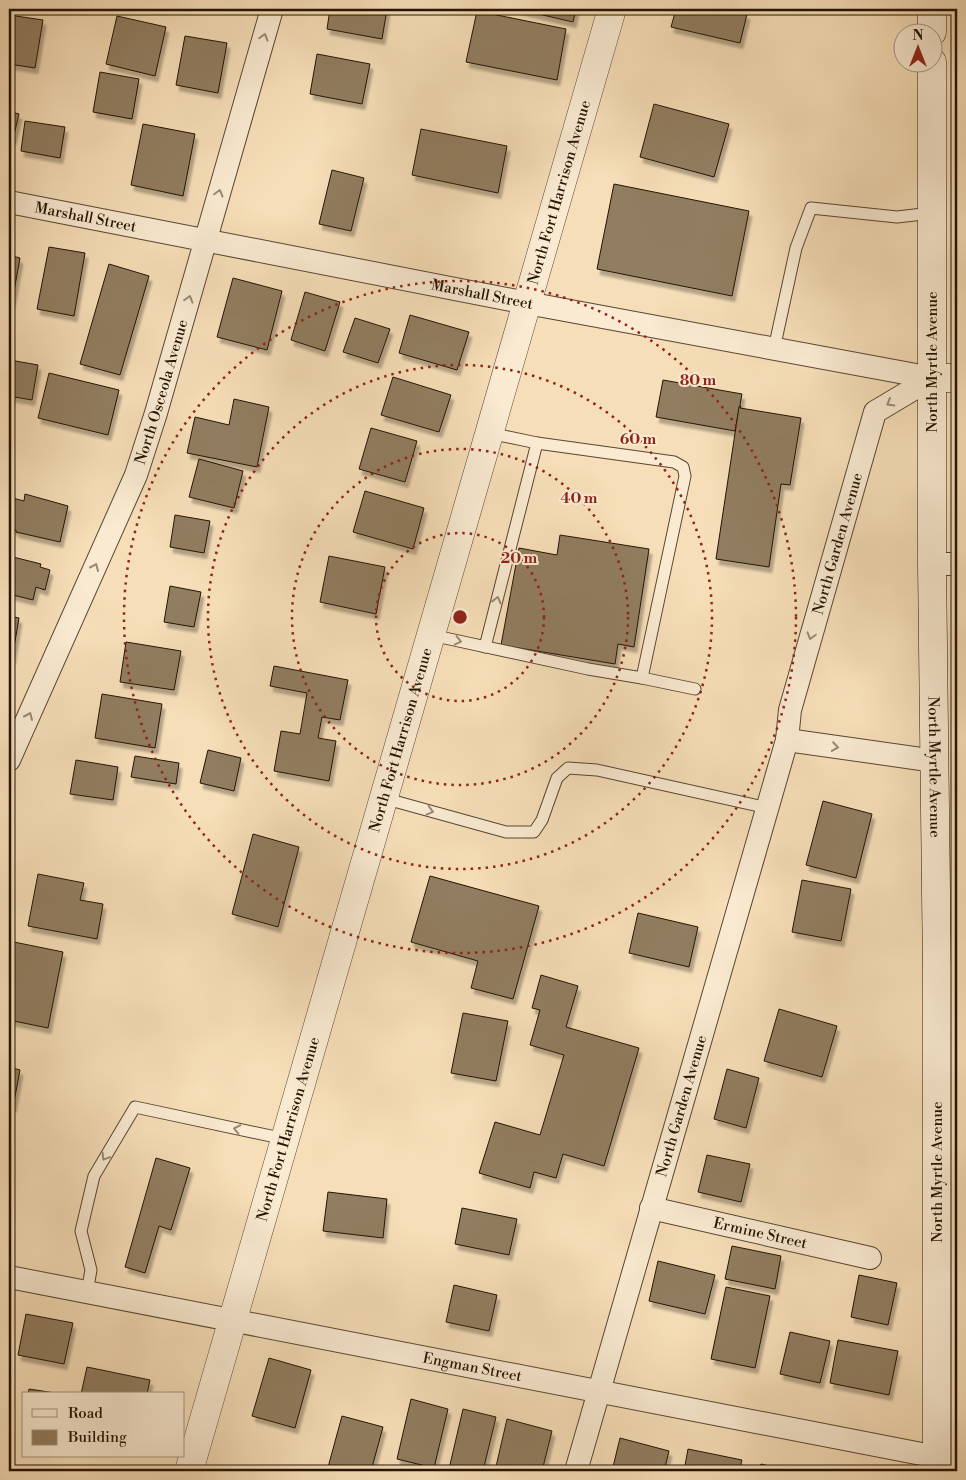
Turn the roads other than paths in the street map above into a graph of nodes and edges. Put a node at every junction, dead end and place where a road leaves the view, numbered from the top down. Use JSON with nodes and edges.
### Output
{"nodes":[{"id":1,"x":272,"y":9,"type":"edge"},
{"id":2,"x":612,"y":9,"type":"edge"},
{"id":3,"x":932,"y":9,"type":"edge"},
{"id":4,"x":932,"y":22,"type":"edge"},
{"id":5,"x":932,"y":72,"type":"edge"},
{"id":6,"x":9,"y":202,"type":"edge"},
{"id":7,"x":932,"y":213,"type":"junction"},
{"id":8,"x":205,"y":240,"type":"junction"},
{"id":9,"x":527,"y":303,"type":"junction"},
{"id":10,"x":774,"y":349,"type":"junction"},
{"id":11,"x":945,"y":378,"type":"edge"},
{"id":12,"x":489,"y":433,"type":"junction"},
{"id":13,"x":537,"y":443,"type":"junction"},
{"id":14,"x":945,"y":564,"type":"edge"},
{"id":15,"x":430,"y":635,"type":"junction"},
{"id":16,"x":485,"y":647,"type":"junction"},
{"id":17,"x":642,"y":678,"type":"junction"},
{"id":18,"x":695,"y":689,"type":"dead end"},
{"id":19,"x":787,"y":740,"type":"junction"},
{"id":20,"x":9,"y":760,"type":"edge"},
{"id":21,"x":935,"y":761,"type":"junction"},
{"id":22,"x":384,"y":798,"type":"junction"},
{"id":23,"x":768,"y":808,"type":"junction"},
{"id":24,"x":947,"y":973,"type":"edge"},
{"id":25,"x":285,"y":1139,"type":"junction"},
{"id":26,"x":651,"y":1208,"type":"junction"},
{"id":27,"x":870,"y":1258,"type":"dead end"},
{"id":28,"x":9,"y":1277,"type":"edge"},
{"id":29,"x":86,"y":1292,"type":"junction"},
{"id":30,"x":232,"y":1320,"type":"junction"},
{"id":31,"x":598,"y":1392,"type":"junction"},
{"id":32,"x":937,"y":1464,"type":"edge"},
{"id":33,"x":189,"y":1471,"type":"edge"},
{"id":34,"x":576,"y":1471,"type":"edge"}],
"edges":[{"from":8,"to":1,"type":"street","name":"North Osceola Avenue","one_way":true},
{"from":2,"to":9,"type":"street","name":"North Fort Harrison Avenue"},
{"from":3,"to":4,"type":"street"},
{"from":5,"to":7,"type":"street","name":"North Myrtle Avenue"},
{"from":6,"to":8,"type":"street","name":"Marshall Street"},
{"from":7,"to":10,"type":"lane"},
{"from":7,"to":11,"type":"street","name":"North Myrtle Avenue"},
{"from":8,"to":9,"type":"street","name":"Marshall Street"},
{"from":20,"to":8,"type":"street","name":"North Osceola Avenue","one_way":true},
{"from":9,"to":10,"type":"street","name":"Marshall Street"},
{"from":9,"to":12,"type":"street","name":"North Fort Harrison Avenue"},
{"from":10,"to":11,"type":"street","name":"Marshall Street"},
{"from":11,"to":14,"type":"street","name":"North Myrtle Avenue"},
{"from":11,"to":19,"type":"street","name":"North Garden Avenue","one_way":true},
{"from":12,"to":13,"type":"lane"},
{"from":12,"to":15,"type":"street","name":"North Fort Harrison Avenue"},
{"from":16,"to":13,"type":"lane","one_way":true},
{"from":13,"to":17,"type":"lane"},
{"from":14,"to":21,"type":"street","name":"North Myrtle Avenue"},
{"from":15,"to":16,"type":"lane","one_way":true},
{"from":15,"to":22,"type":"street","name":"North Fort Harrison Avenue"},
{"from":16,"to":17,"type":"lane"},
{"from":17,"to":18,"type":"lane"},
{"from":19,"to":21,"type":"street","one_way":true},
{"from":19,"to":23,"type":"street","name":"North Garden Avenue"},
{"from":21,"to":24,"type":"street","name":"North Myrtle Avenue"},
{"from":22,"to":23,"type":"lane","one_way":true},
{"from":22,"to":25,"type":"street","name":"North Fort Harrison Avenue"},
{"from":23,"to":26,"type":"street","name":"North Garden Avenue"},
{"from":24,"to":32,"type":"street","name":"North Myrtle Avenue"},
{"from":25,"to":29,"type":"lane","one_way":true},
{"from":25,"to":30,"type":"street","name":"North Fort Harrison Avenue"},
{"from":26,"to":27,"type":"street","name":"Ermine Street"},
{"from":26,"to":31,"type":"street","name":"North Garden Avenue"},
{"from":28,"to":29,"type":"street","name":"Engman Street"},
{"from":29,"to":30,"type":"street","name":"Engman Street"},
{"from":30,"to":31,"type":"street","name":"Engman Street"},
{"from":30,"to":33,"type":"street","name":"North Fort Harrison Avenue"},
{"from":31,"to":32,"type":"street","name":"Engman Street"},
{"from":31,"to":34,"type":"street","name":"North Garden Avenue"}]}
